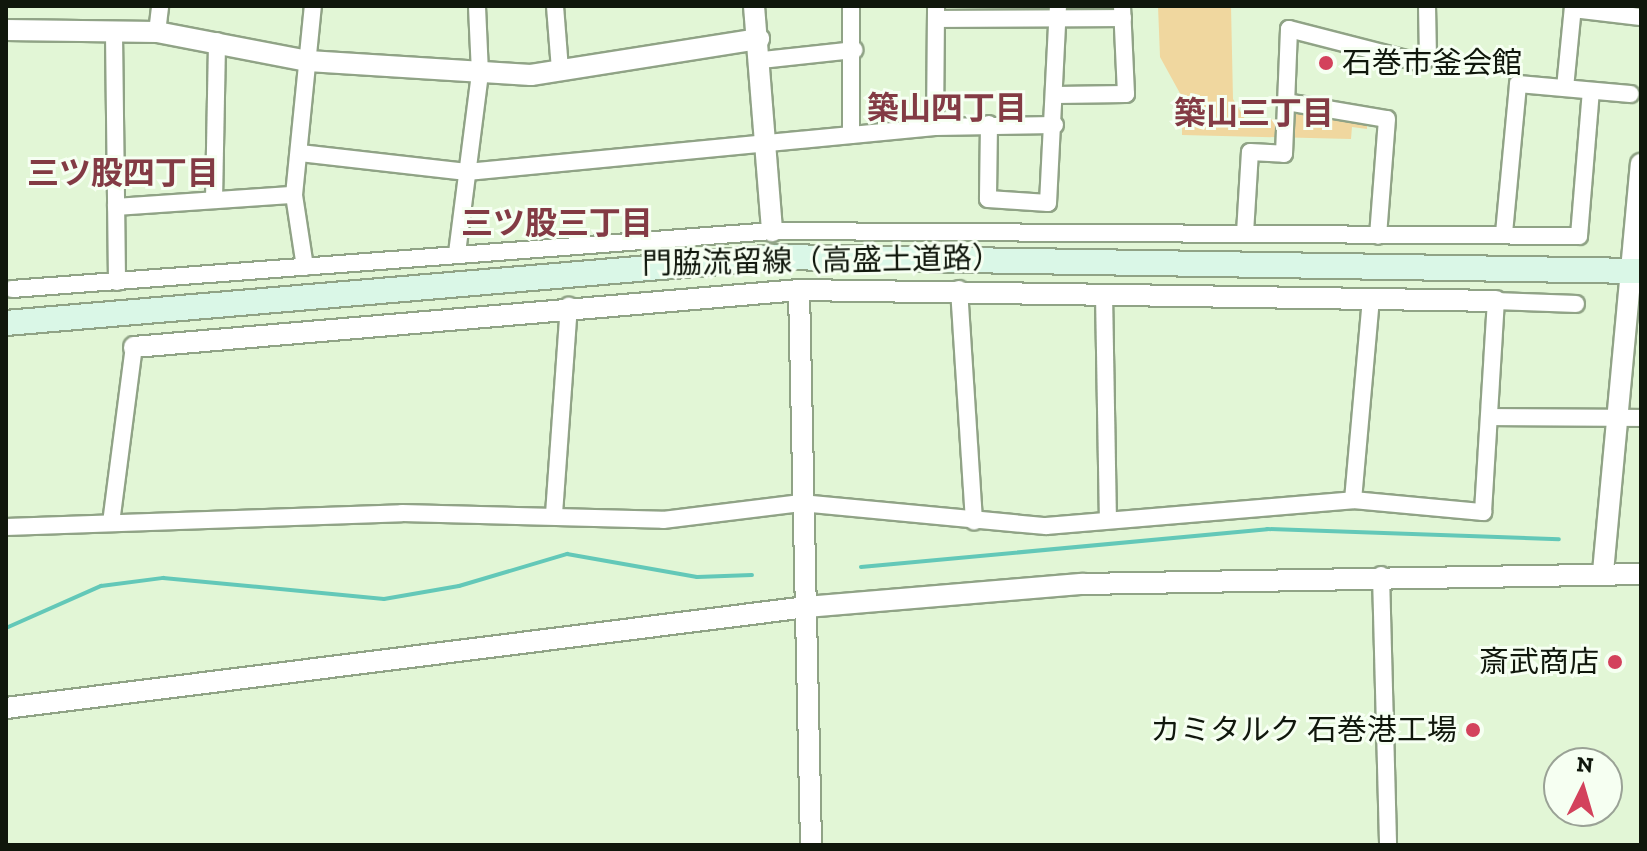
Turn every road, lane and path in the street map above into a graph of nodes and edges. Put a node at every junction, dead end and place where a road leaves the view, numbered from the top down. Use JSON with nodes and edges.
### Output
{"nodes":[{"id":1,"x":160,"y":6,"type":"edge"},
{"id":2,"x":313,"y":6,"type":"edge"},
{"id":3,"x":477,"y":6,"type":"edge"},
{"id":4,"x":555,"y":6,"type":"edge"},
{"id":5,"x":754,"y":6,"type":"edge"},
{"id":6,"x":851,"y":6,"type":"edge"},
{"id":7,"x":1427,"y":6,"type":"edge"},
{"id":8,"x":1573,"y":7,"type":"edge"},
{"id":9,"x":992,"y":12,"type":"edge"},
{"id":10,"x":1123,"y":12,"type":"edge"},
{"id":11,"x":936,"y":13,"type":"edge"},
{"id":12,"x":1059,"y":13,"type":"edge"},
{"id":13,"x":1641,"y":17,"type":"edge"},
{"id":14,"x":6,"y":30,"type":"edge"},
{"id":15,"x":157,"y":32,"type":"junction"},
{"id":16,"x":114,"y":34,"type":"junction"},
{"id":17,"x":759,"y":39,"type":"junction"},
{"id":18,"x":217,"y":41,"type":"junction"},
{"id":19,"x":854,"y":50,"type":"junction"},
{"id":20,"x":762,"y":60,"type":"junction"},
{"id":21,"x":308,"y":61,"type":"junction"},
{"id":22,"x":560,"y":70,"type":"junction"},
{"id":23,"x":480,"y":73,"type":"junction"},
{"id":24,"x":1565,"y":88,"type":"junction"},
{"id":25,"x":1591,"y":91,"type":"junction"},
{"id":26,"x":1631,"y":94,"type":"dead end"},
{"id":27,"x":1056,"y":95,"type":"junction"},
{"id":28,"x":1286,"y":102,"type":"junction"},
{"id":29,"x":989,"y":124,"type":"junction"},
{"id":30,"x":1055,"y":125,"type":"junction"},
{"id":31,"x":935,"y":127,"type":"junction"},
{"id":32,"x":851,"y":135,"type":"junction"},
{"id":33,"x":768,"y":144,"type":"junction"},
{"id":34,"x":300,"y":153,"type":"junction"},
{"id":35,"x":1641,"y":164,"type":"edge"},
{"id":36,"x":467,"y":172,"type":"junction"},
{"id":37,"x":294,"y":195,"type":"junction"},
{"id":38,"x":214,"y":200,"type":"junction"},
{"id":39,"x":116,"y":207,"type":"junction"},
{"id":40,"x":772,"y":231,"type":"junction"},
{"id":41,"x":1245,"y":233,"type":"junction"},
{"id":42,"x":1504,"y":233,"type":"junction"},
{"id":43,"x":1378,"y":236,"type":"junction"},
{"id":44,"x":457,"y":253,"type":"junction"},
{"id":45,"x":305,"y":267,"type":"junction"},
{"id":46,"x":1636,"y":271,"type":"edge"},
{"id":47,"x":117,"y":282,"type":"junction"},
{"id":48,"x":12,"y":289,"type":"dead end"},
{"id":49,"x":959,"y":289,"type":"junction"},
{"id":50,"x":799,"y":290,"type":"junction"},
{"id":51,"x":1104,"y":294,"type":"junction"},
{"id":52,"x":1371,"y":298,"type":"junction"},
{"id":53,"x":1496,"y":301,"type":"junction"},
{"id":54,"x":1576,"y":304,"type":"dead end"},
{"id":55,"x":569,"y":306,"type":"junction"},
{"id":56,"x":6,"y":323,"type":"edge"},
{"id":57,"x":134,"y":347,"type":"joint"},
{"id":58,"x":1490,"y":417,"type":"junction"},
{"id":59,"x":1617,"y":418,"type":"junction"},
{"id":60,"x":1641,"y":418,"type":"edge"},
{"id":61,"x":1353,"y":500,"type":"junction"},
{"id":62,"x":801,"y":503,"type":"junction"},
{"id":63,"x":554,"y":514,"type":"junction"},
{"id":64,"x":1108,"y":518,"type":"junction"},
{"id":65,"x":974,"y":522,"type":"junction"},
{"id":66,"x":111,"y":523,"type":"junction"},
{"id":67,"x":6,"y":527,"type":"edge"},
{"id":68,"x":1603,"y":572,"type":"junction"},
{"id":69,"x":1641,"y":574,"type":"edge"},
{"id":70,"x":1381,"y":575,"type":"junction"},
{"id":71,"x":807,"y":607,"type":"junction"},
{"id":72,"x":6,"y":708,"type":"edge"},
{"id":73,"x":811,"y":845,"type":"edge"},
{"id":74,"x":1388,"y":845,"type":"edge"}],
"edges":[{"from":1,"to":15,"type":"street"},
{"from":2,"to":21,"type":"street"},
{"from":3,"to":23,"type":"street"},
{"from":4,"to":22,"type":"street"},
{"from":5,"to":17,"type":"street"},
{"from":6,"to":19,"type":"street"},
{"from":7,"to":28,"type":"street"},
{"from":8,"to":13,"type":"street"},
{"from":8,"to":24,"type":"street"},
{"from":9,"to":11,"type":"street"},
{"from":9,"to":12,"type":"street"},
{"from":10,"to":12,"type":"street"},
{"from":10,"to":27,"type":"street"},
{"from":11,"to":31,"type":"street"},
{"from":12,"to":27,"type":"street"},
{"from":14,"to":16,"type":"street"},
{"from":15,"to":16,"type":"street"},
{"from":15,"to":18,"type":"street"},
{"from":16,"to":39,"type":"street"},
{"from":17,"to":20,"type":"street"},
{"from":17,"to":22,"type":"street"},
{"from":18,"to":21,"type":"street"},
{"from":18,"to":38,"type":"street"},
{"from":19,"to":20,"type":"street"},
{"from":19,"to":32,"type":"street"},
{"from":20,"to":33,"type":"street"},
{"from":21,"to":23,"type":"street"},
{"from":21,"to":34,"type":"street"},
{"from":22,"to":23,"type":"street"},
{"from":23,"to":36,"type":"street"},
{"from":24,"to":25,"type":"street"},
{"from":24,"to":42,"type":"street"},
{"from":25,"to":26,"type":"street"},
{"from":25,"to":42,"type":"street"},
{"from":27,"to":30,"type":"street"},
{"from":28,"to":41,"type":"street"},
{"from":28,"to":43,"type":"street"},
{"from":29,"to":30,"type":"street"},
{"from":29,"to":30,"type":"street"},
{"from":29,"to":31,"type":"street"},
{"from":31,"to":32,"type":"street"},
{"from":32,"to":33,"type":"street"},
{"from":33,"to":36,"type":"street"},
{"from":33,"to":40,"type":"street"},
{"from":34,"to":36,"type":"street"},
{"from":34,"to":37,"type":"street"},
{"from":35,"to":46,"type":"street"},
{"from":36,"to":44,"type":"street"},
{"from":37,"to":38,"type":"street"},
{"from":37,"to":45,"type":"street"},
{"from":38,"to":39,"type":"street"},
{"from":39,"to":47,"type":"street"},
{"from":40,"to":41,"type":"street"},
{"from":40,"to":44,"type":"street"},
{"from":41,"to":43,"type":"street"},
{"from":42,"to":43,"type":"street"},
{"from":44,"to":45,"type":"street"},
{"from":45,"to":47,"type":"street"},
{"from":46,"to":56,"type":"main road","name":"門脇流留線（高盛土道路）"},
{"from":46,"to":59,"type":"street"},
{"from":47,"to":48,"type":"street"},
{"from":49,"to":50,"type":"street"},
{"from":49,"to":51,"type":"street"},
{"from":49,"to":65,"type":"street"},
{"from":50,"to":55,"type":"street"},
{"from":50,"to":62,"type":"street"},
{"from":51,"to":52,"type":"street"},
{"from":51,"to":64,"type":"street"},
{"from":52,"to":53,"type":"street"},
{"from":52,"to":61,"type":"street"},
{"from":53,"to":54,"type":"street"},
{"from":53,"to":58,"type":"street"},
{"from":55,"to":57,"type":"street"},
{"from":55,"to":63,"type":"street"},
{"from":57,"to":66,"type":"street"},
{"from":58,"to":59,"type":"street"},
{"from":58,"to":61,"type":"street"},
{"from":59,"to":60,"type":"street"},
{"from":59,"to":68,"type":"street"},
{"from":61,"to":64,"type":"street"},
{"from":62,"to":63,"type":"street"},
{"from":62,"to":65,"type":"street"},
{"from":62,"to":71,"type":"street"},
{"from":63,"to":66,"type":"street"},
{"from":64,"to":65,"type":"street"},
{"from":66,"to":67,"type":"street"},
{"from":68,"to":69,"type":"street"},
{"from":68,"to":70,"type":"street"},
{"from":70,"to":71,"type":"street"},
{"from":70,"to":74,"type":"street"},
{"from":71,"to":72,"type":"street"},
{"from":71,"to":73,"type":"street"}]}
